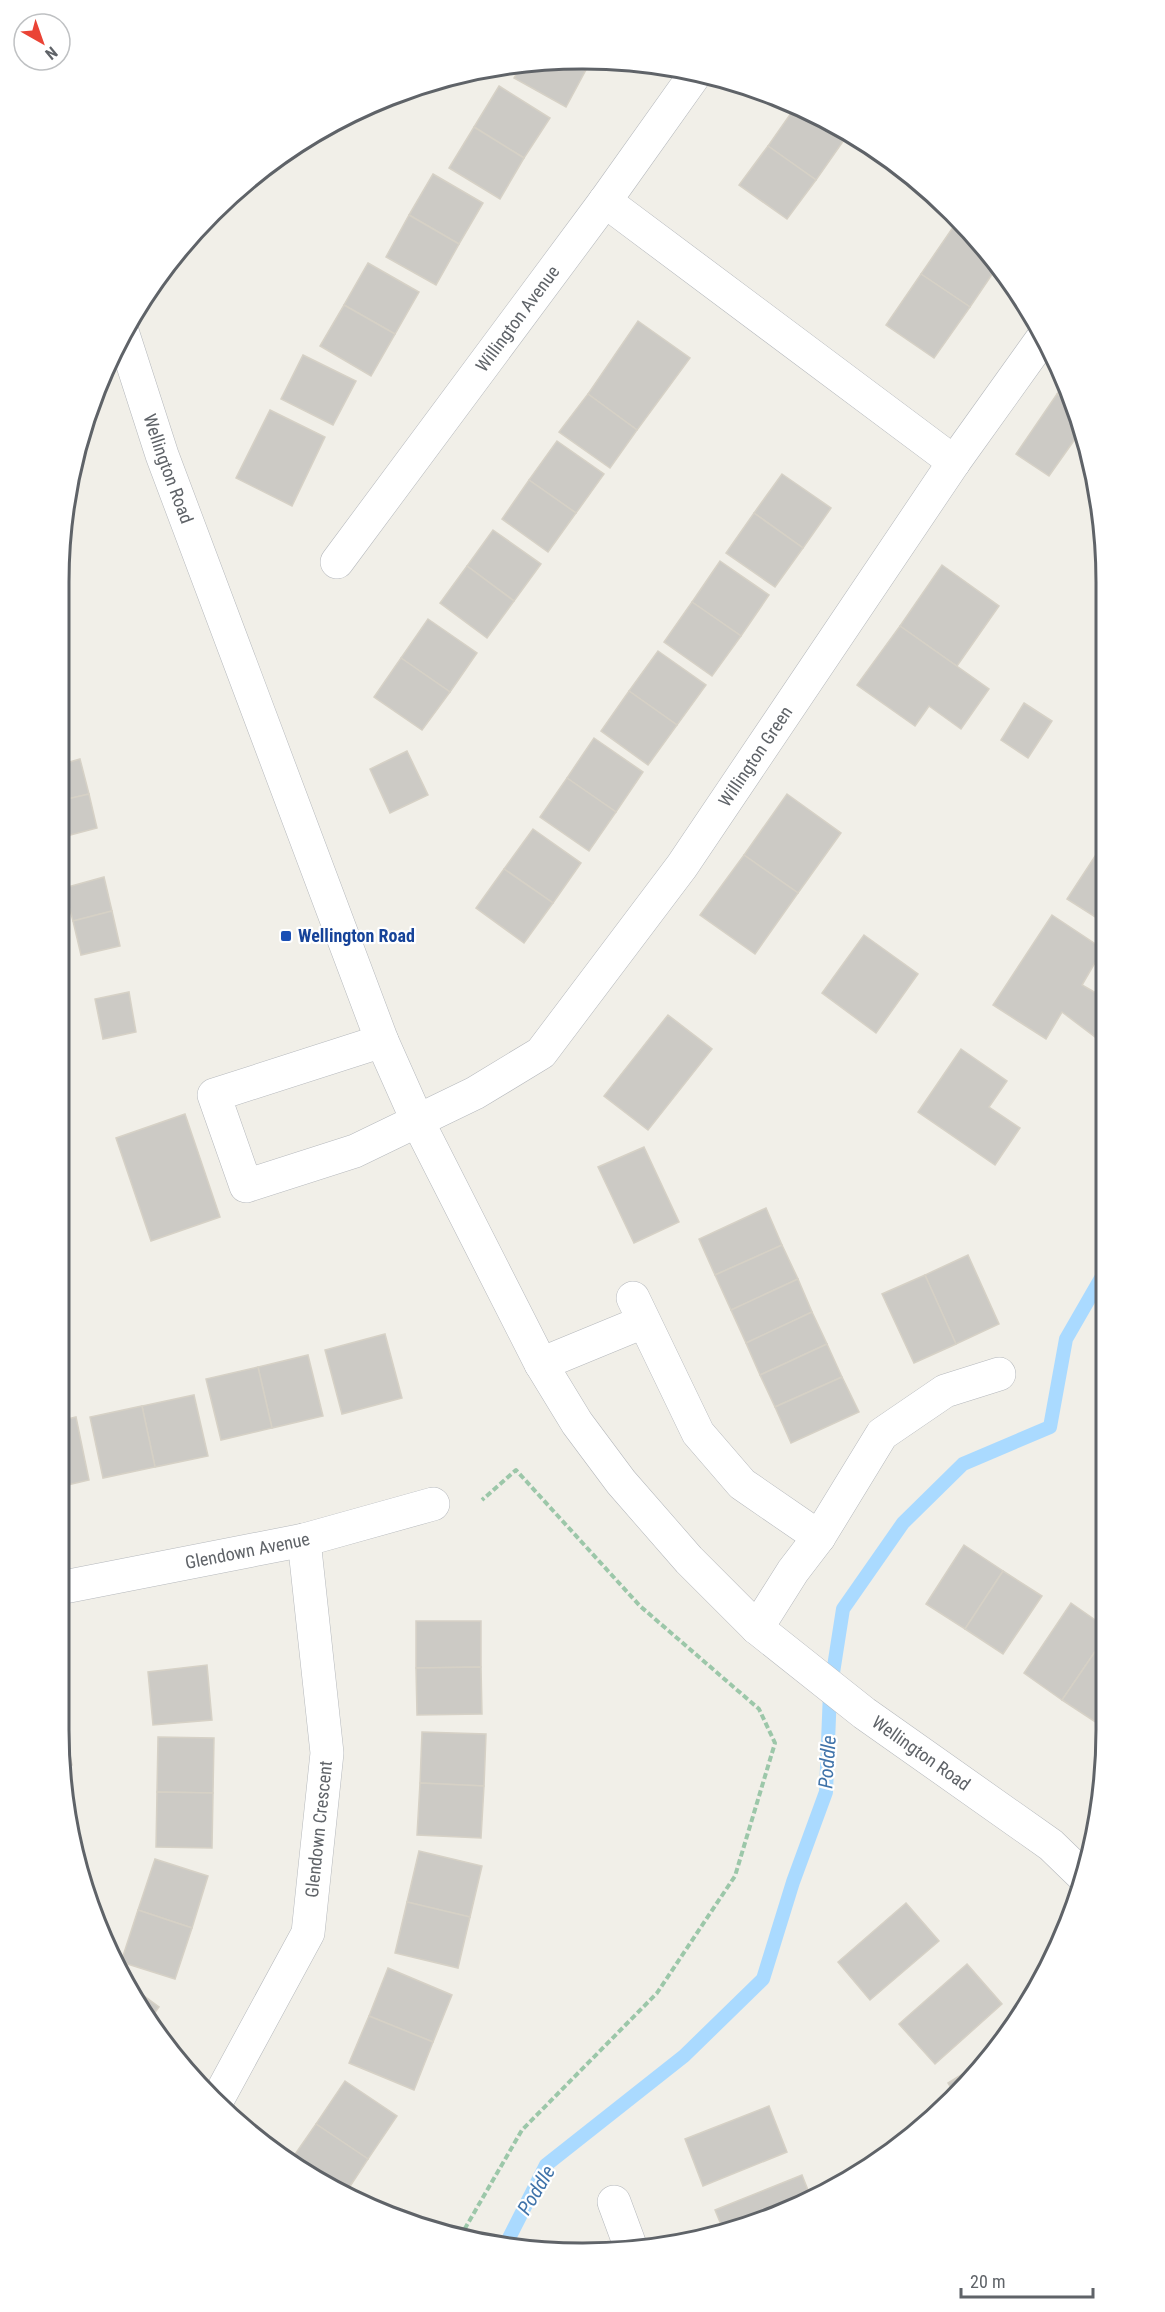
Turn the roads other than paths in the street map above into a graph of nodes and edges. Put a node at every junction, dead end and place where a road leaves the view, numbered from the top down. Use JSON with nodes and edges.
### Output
{"nodes":[{"id":1,"x":691,"y":81,"type":"edge"},
{"id":2,"x":605,"y":201,"type":"junction"},
{"id":3,"x":1038,"y":345,"type":"edge"},
{"id":4,"x":127,"y":346,"type":"edge"},
{"id":5,"x":954,"y":462,"type":"junction"},
{"id":6,"x":337,"y":562,"type":"dead end"},
{"id":7,"x":382,"y":1041,"type":"junction"},
{"id":8,"x":418,"y":1122,"type":"junction"},
{"id":9,"x":541,"y":1364,"type":"junction"},
{"id":10,"x":999,"y":1374,"type":"dead end"},
{"id":11,"x":433,"y":1504,"type":"dead end"},
{"id":12,"x":819,"y":1537,"type":"junction"},
{"id":13,"x":304,"y":1540,"type":"junction"},
{"id":14,"x":69,"y":1586,"type":"edge"},
{"id":15,"x":757,"y":1628,"type":"junction"},
{"id":16,"x":1077,"y":1870,"type":"edge"},
{"id":17,"x":220,"y":2094,"type":"edge"},
{"id":18,"x":614,"y":2202,"type":"dead end"},
{"id":19,"x":628,"y":2241,"type":"edge"}],
"edges":[{"from":1,"to":2,"type":"street","name":"Willington Avenue"},
{"from":2,"to":5,"type":"street"},
{"from":2,"to":6,"type":"street","name":"Willington Avenue"},
{"from":3,"to":5,"type":"street","name":"Willington Green"},
{"from":4,"to":7,"type":"street","name":"Wellington Road"},
{"from":5,"to":8,"type":"street","name":"Willington Green"},
{"from":7,"to":8,"type":"street","name":"Wellington Road"},
{"from":7,"to":8,"type":"street","name":"Willington Green"},
{"from":8,"to":9,"type":"street","name":"Wellington Road"},
{"from":9,"to":12,"type":"street"},
{"from":9,"to":15,"type":"street","name":"Wellington Road"},
{"from":10,"to":12,"type":"street"},
{"from":11,"to":13,"type":"street","name":"Glendown Avenue"},
{"from":12,"to":15,"type":"street"},
{"from":13,"to":14,"type":"street","name":"Glendown Avenue"},
{"from":13,"to":17,"type":"street","name":"Glendown Crescent"},
{"from":15,"to":16,"type":"street","name":"Wellington Road"},
{"from":18,"to":19,"type":"street"}]}
